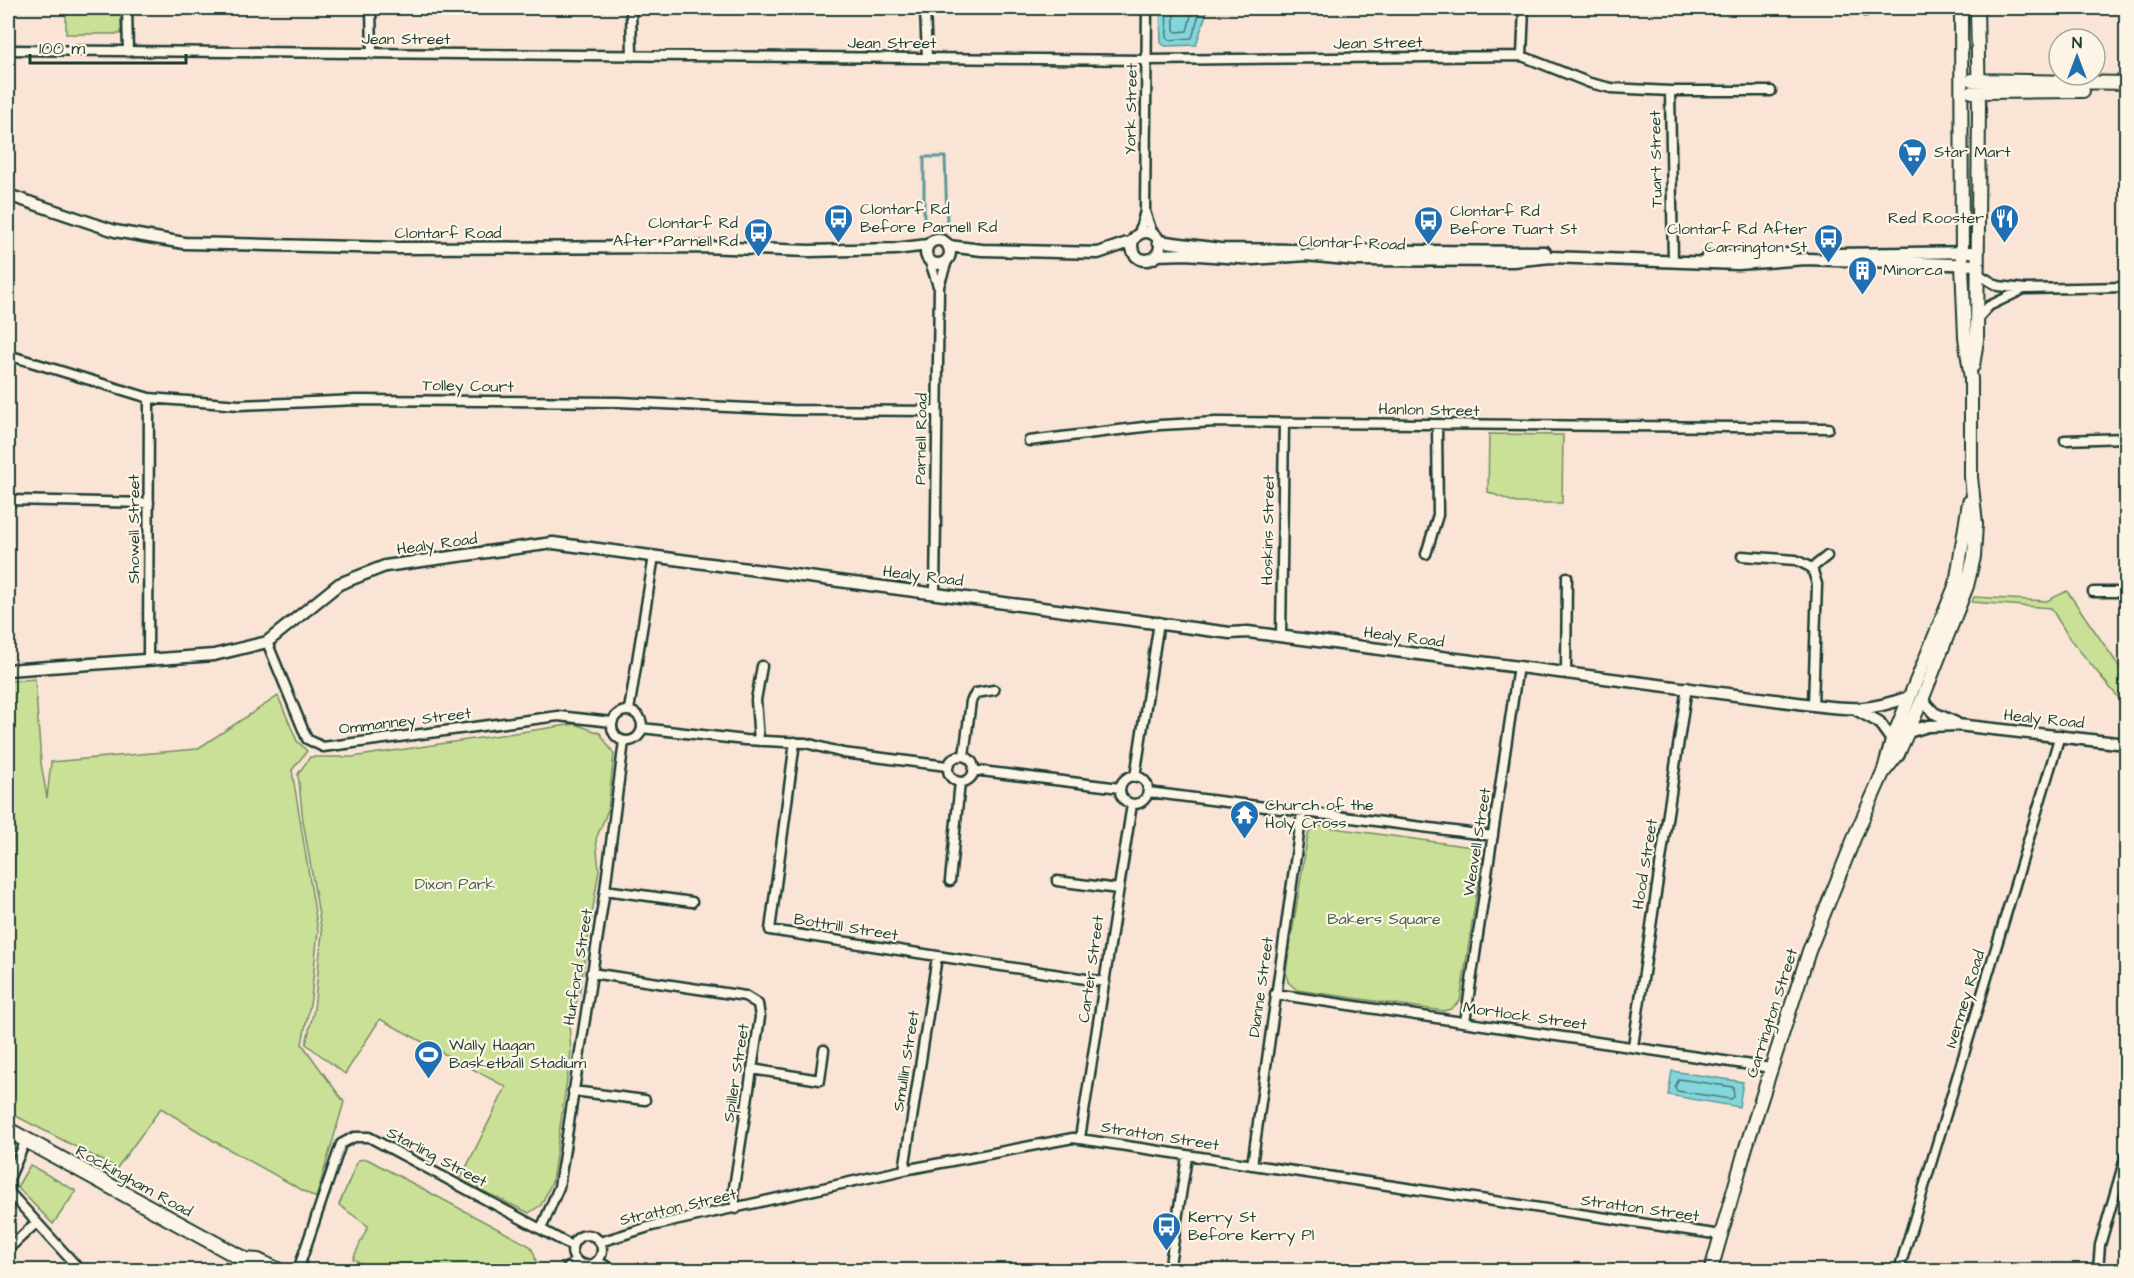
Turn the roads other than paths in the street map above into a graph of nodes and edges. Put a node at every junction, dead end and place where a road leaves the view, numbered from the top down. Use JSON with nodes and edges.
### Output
{"nodes":[{"id":1,"x":128,"y":8,"type":"edge"},
{"id":2,"x":371,"y":8,"type":"edge"},
{"id":3,"x":631,"y":8,"type":"edge"},
{"id":4,"x":926,"y":8,"type":"edge"},
{"id":5,"x":1147,"y":8,"type":"edge"},
{"id":6,"x":1524,"y":8,"type":"edge"},
{"id":7,"x":1960,"y":8,"type":"edge"},
{"id":8,"x":1977,"y":8,"type":"edge"},
{"id":9,"x":8,"y":50,"type":"edge"},
{"id":10,"x":128,"y":52,"type":"junction"},
{"id":11,"x":372,"y":54,"type":"junction"},
{"id":12,"x":632,"y":56,"type":"junction"},
{"id":13,"x":1522,"y":56,"type":"junction"},
{"id":14,"x":927,"y":58,"type":"junction"},
{"id":15,"x":1147,"y":60,"type":"junction"},
{"id":16,"x":2127,"y":83,"type":"edge"},
{"id":17,"x":1963,"y":86,"type":"junction"},
{"id":18,"x":1979,"y":86,"type":"junction"},
{"id":19,"x":1670,"y":91,"type":"junction"},
{"id":20,"x":1771,"y":91,"type":"dead end"},
{"id":21,"x":2127,"y":91,"type":"edge"},
{"id":22,"x":8,"y":195,"type":"edge"},
{"id":23,"x":1145,"y":211,"type":"junction"},
{"id":24,"x":1136,"y":237,"type":"junction"},
{"id":25,"x":1156,"y":238,"type":"junction"},
{"id":26,"x":928,"y":245,"type":"junction"},
{"id":27,"x":948,"y":246,"type":"junction"},
{"id":28,"x":895,"y":249,"type":"junction"},
{"id":29,"x":982,"y":250,"type":"junction"},
{"id":30,"x":1107,"y":251,"type":"junction"},
{"id":31,"x":1962,"y":251,"type":"junction"},
{"id":32,"x":1978,"y":252,"type":"junction"},
{"id":33,"x":1134,"y":254,"type":"junction"},
{"id":34,"x":1156,"y":255,"type":"junction"},
{"id":35,"x":929,"y":260,"type":"junction"},
{"id":36,"x":947,"y":260,"type":"junction"},
{"id":37,"x":1673,"y":260,"type":"junction"},
{"id":38,"x":1962,"y":265,"type":"junction"},
{"id":39,"x":1978,"y":269,"type":"junction"},
{"id":40,"x":939,"y":286,"type":"junction"},
{"id":41,"x":2127,"y":287,"type":"edge"},
{"id":42,"x":2025,"y":289,"type":"junction"},
{"id":43,"x":1977,"y":318,"type":"junction"},
{"id":44,"x":8,"y":355,"type":"edge"},
{"id":45,"x":1971,"y":379,"type":"junction"},
{"id":46,"x":149,"y":398,"type":"junction"},
{"id":47,"x":936,"y":411,"type":"junction"},
{"id":48,"x":1284,"y":423,"type":"junction"},
{"id":49,"x":1437,"y":425,"type":"junction"},
{"id":50,"x":1828,"y":428,"type":"dead end"},
{"id":51,"x":2127,"y":438,"type":"edge"},
{"id":52,"x":2065,"y":440,"type":"dead end"},
{"id":53,"x":1029,"y":441,"type":"dead end"},
{"id":54,"x":1971,"y":477,"type":"junction"},
{"id":55,"x":8,"y":500,"type":"edge"},
{"id":56,"x":149,"y":503,"type":"junction"},
{"id":57,"x":1426,"y":554,"type":"dead end"},
{"id":58,"x":654,"y":556,"type":"junction"},
{"id":59,"x":1742,"y":556,"type":"dead end"},
{"id":60,"x":1827,"y":556,"type":"dead end"},
{"id":61,"x":1812,"y":568,"type":"junction"},
{"id":62,"x":1567,"y":577,"type":"dead end"},
{"id":63,"x":2093,"y":592,"type":"dead end"},
{"id":64,"x":2127,"y":592,"type":"edge"},
{"id":65,"x":935,"y":593,"type":"junction"},
{"id":66,"x":1159,"y":622,"type":"junction"},
{"id":67,"x":1281,"y":637,"type":"junction"},
{"id":68,"x":267,"y":642,"type":"junction"},
{"id":69,"x":148,"y":660,"type":"junction"},
{"id":70,"x":762,"y":666,"type":"dead end"},
{"id":71,"x":1518,"y":666,"type":"junction"},
{"id":72,"x":8,"y":670,"type":"edge"},
{"id":73,"x":1566,"y":672,"type":"junction"},
{"id":74,"x":1687,"y":687,"type":"junction"},
{"id":75,"x":994,"y":690,"type":"dead end"},
{"id":76,"x":1909,"y":697,"type":"junction"},
{"id":77,"x":1922,"y":700,"type":"junction"},
{"id":78,"x":1813,"y":705,"type":"junction"},
{"id":79,"x":1857,"y":710,"type":"junction"},
{"id":80,"x":629,"y":711,"type":"junction"},
{"id":81,"x":612,"y":722,"type":"junction"},
{"id":82,"x":1958,"y":725,"type":"junction"},
{"id":83,"x":642,"y":728,"type":"junction"},
{"id":84,"x":1908,"y":732,"type":"junction"},
{"id":85,"x":2060,"y":735,"type":"junction"},
{"id":86,"x":1892,"y":740,"type":"junction"},
{"id":87,"x":624,"y":741,"type":"junction"},
{"id":88,"x":759,"y":741,"type":"junction"},
{"id":89,"x":795,"y":742,"type":"junction"},
{"id":90,"x":2127,"y":744,"type":"edge"},
{"id":91,"x":964,"y":756,"type":"junction"},
{"id":92,"x":947,"y":766,"type":"junction"},
{"id":93,"x":974,"y":770,"type":"junction"},
{"id":94,"x":1883,"y":773,"type":"junction"},
{"id":95,"x":1135,"y":777,"type":"junction"},
{"id":96,"x":960,"y":782,"type":"junction"},
{"id":97,"x":1120,"y":788,"type":"junction"},
{"id":98,"x":1148,"y":792,"type":"junction"},
{"id":99,"x":1132,"y":804,"type":"junction"},
{"id":100,"x":1302,"y":813,"type":"junction"},
{"id":101,"x":1493,"y":836,"type":"junction"},
{"id":102,"x":950,"y":881,"type":"dead end"},
{"id":103,"x":1057,"y":881,"type":"dead end"},
{"id":104,"x":1118,"y":889,"type":"junction"},
{"id":105,"x":605,"y":890,"type":"junction"},
{"id":106,"x":693,"y":902,"type":"dead end"},
{"id":107,"x":937,"y":957,"type":"junction"},
{"id":108,"x":591,"y":973,"type":"junction"},
{"id":109,"x":1105,"y":982,"type":"junction"},
{"id":110,"x":1275,"y":994,"type":"junction"},
{"id":111,"x":1465,"y":1022,"type":"junction"},
{"id":112,"x":1633,"y":1046,"type":"junction"},
{"id":113,"x":824,"y":1050,"type":"dead end"},
{"id":114,"x":1771,"y":1068,"type":"junction"},
{"id":115,"x":752,"y":1069,"type":"junction"},
{"id":116,"x":573,"y":1090,"type":"junction"},
{"id":117,"x":645,"y":1100,"type":"dead end"},
{"id":118,"x":8,"y":1130,"type":"edge"},
{"id":119,"x":1080,"y":1138,"type":"junction"},
{"id":120,"x":26,"y":1140,"type":"junction"},
{"id":121,"x":2127,"y":1155,"type":"edge"},
{"id":122,"x":1187,"y":1156,"type":"junction"},
{"id":123,"x":1252,"y":1165,"type":"junction"},
{"id":124,"x":904,"y":1170,"type":"junction"},
{"id":125,"x":9,"y":1192,"type":"edge"},
{"id":126,"x":736,"y":1209,"type":"junction"},
{"id":127,"x":36,"y":1223,"type":"junction"},
{"id":128,"x":541,"y":1229,"type":"junction"},
{"id":129,"x":1721,"y":1235,"type":"junction"},
{"id":130,"x":600,"y":1242,"type":"junction"},
{"id":131,"x":572,"y":1246,"type":"junction"},
{"id":132,"x":8,"y":1249,"type":"edge"},
{"id":133,"x":576,"y":1260,"type":"junction"},
{"id":134,"x":597,"y":1261,"type":"junction"},
{"id":135,"x":248,"y":1265,"type":"edge"},
{"id":136,"x":80,"y":1270,"type":"edge"},
{"id":137,"x":277,"y":1270,"type":"edge"},
{"id":138,"x":298,"y":1270,"type":"edge"},
{"id":139,"x":566,"y":1270,"type":"edge"},
{"id":140,"x":613,"y":1270,"type":"edge"},
{"id":141,"x":1169,"y":1270,"type":"edge"},
{"id":142,"x":1711,"y":1270,"type":"edge"},
{"id":143,"x":1899,"y":1270,"type":"edge"},
{"id":144,"x":2098,"y":1270,"type":"edge"}],
"edges":[{"from":1,"to":10,"type":"street"},
{"from":2,"to":11,"type":"street"},
{"from":3,"to":12,"type":"street"},
{"from":4,"to":14,"type":"street"},
{"from":5,"to":15,"type":"street","name":"York Street"},
{"from":6,"to":13,"type":"street"},
{"from":7,"to":17,"type":"main road","name":"Carrington Street"},
{"from":8,"to":18,"type":"main road","name":"Carrington Street"},
{"from":9,"to":10,"type":"street","name":"Jean Street"},
{"from":10,"to":11,"type":"street","name":"Jean Street"},
{"from":11,"to":12,"type":"street","name":"Jean Street"},
{"from":12,"to":14,"type":"street","name":"Jean Street"},
{"from":13,"to":15,"type":"street","name":"Jean Street"},
{"from":13,"to":19,"type":"street","name":"Jean Street"},
{"from":14,"to":15,"type":"street","name":"Jean Street"},
{"from":15,"to":23,"type":"street","name":"York Street"},
{"from":16,"to":18,"type":"main road"},
{"from":17,"to":18,"type":"main road"},
{"from":17,"to":31,"type":"main road","name":"Carrington Street"},
{"from":18,"to":21,"type":"main road"},
{"from":18,"to":32,"type":"main road","name":"Carrington Street"},
{"from":19,"to":20,"type":"street","name":"Jean Street"},
{"from":19,"to":37,"type":"street","name":"Tuart Street"},
{"from":22,"to":28,"type":"street","name":"Clontarf Road"},
{"from":23,"to":24,"type":"street","name":"York Street"},
{"from":23,"to":25,"type":"street","name":"York Street"},
{"from":24,"to":25,"type":"street","name":"Clontarf Road"},
{"from":24,"to":30,"type":"street"},
{"from":24,"to":33,"type":"street"},
{"from":25,"to":34,"type":"street"},
{"from":25,"to":37,"type":"street","name":"Clontarf Road"},
{"from":26,"to":27,"type":"street"},
{"from":26,"to":28,"type":"street","name":"Clontarf Road"},
{"from":26,"to":35,"type":"street"},
{"from":27,"to":29,"type":"street"},
{"from":27,"to":36,"type":"street"},
{"from":28,"to":35,"type":"street","name":"Clontarf Road"},
{"from":29,"to":30,"type":"street"},
{"from":29,"to":36,"type":"street"},
{"from":30,"to":33,"type":"street"},
{"from":31,"to":32,"type":"street","name":"Clontarf Road"},
{"from":31,"to":37,"type":"street","name":"Clontarf Road"},
{"from":31,"to":38,"type":"main road","name":"Carrington Street"},
{"from":32,"to":39,"type":"main road","name":"Carrington Street"},
{"from":33,"to":34,"type":"street","name":"Clontarf Road"},
{"from":34,"to":37,"type":"street","name":"Clontarf Road"},
{"from":35,"to":36,"type":"street"},
{"from":35,"to":40,"type":"street","name":"Parnell Road"},
{"from":36,"to":40,"type":"street","name":"Parnell Road"},
{"from":37,"to":38,"type":"street","name":"Clontarf Road"},
{"from":38,"to":39,"type":"street","name":"Clontarf Road"},
{"from":38,"to":45,"type":"main road","name":"Carrington Street"},
{"from":39,"to":42,"type":"street"},
{"from":39,"to":43,"type":"main road","name":"Carrington Street"},
{"from":40,"to":47,"type":"street","name":"Parnell Road"},
{"from":41,"to":42,"type":"street"},
{"from":42,"to":43,"type":"street"},
{"from":43,"to":45,"type":"main road","name":"Carrington Street"},
{"from":44,"to":46,"type":"street","name":"Tolley Court"},
{"from":45,"to":54,"type":"main road","name":"Carrington Street"},
{"from":46,"to":47,"type":"street","name":"Tolley Court"},
{"from":46,"to":56,"type":"street","name":"Showell Street"},
{"from":47,"to":65,"type":"street","name":"Parnell Road"},
{"from":48,"to":49,"type":"street","name":"Hanlon Street"},
{"from":48,"to":53,"type":"street","name":"Hanlon Street"},
{"from":48,"to":67,"type":"street","name":"Hoskins Street"},
{"from":49,"to":50,"type":"street","name":"Hanlon Street"},
{"from":49,"to":57,"type":"street"},
{"from":51,"to":52,"type":"street"},
{"from":54,"to":76,"type":"main road","name":"Carrington Street"},
{"from":54,"to":77,"type":"main road","name":"Carrington Street"},
{"from":55,"to":56,"type":"street"},
{"from":56,"to":69,"type":"street","name":"Showell Street"},
{"from":58,"to":65,"type":"street","name":"Healy Road"},
{"from":58,"to":68,"type":"street","name":"Healy Road"},
{"from":58,"to":80,"type":"street"},
{"from":59,"to":61,"type":"street"},
{"from":60,"to":61,"type":"street"},
{"from":61,"to":78,"type":"street"},
{"from":62,"to":73,"type":"street"},
{"from":63,"to":64,"type":"street"},
{"from":65,"to":66,"type":"street","name":"Healy Road"},
{"from":66,"to":67,"type":"street","name":"Healy Road"},
{"from":66,"to":95,"type":"street"},
{"from":67,"to":71,"type":"street","name":"Healy Road"},
{"from":68,"to":69,"type":"street","name":"Healy Road"},
{"from":68,"to":81,"type":"street","name":"Ommanney Street"},
{"from":69,"to":72,"type":"street","name":"Healy Road"},
{"from":70,"to":88,"type":"street"},
{"from":71,"to":73,"type":"street","name":"Healy Road"},
{"from":71,"to":101,"type":"street","name":"Weavell Street"},
{"from":73,"to":74,"type":"street","name":"Healy Road"},
{"from":74,"to":78,"type":"street","name":"Healy Road"},
{"from":74,"to":112,"type":"street","name":"Hood Street"},
{"from":75,"to":91,"type":"street"},
{"from":76,"to":79,"type":"street","name":"Healy Road"},
{"from":76,"to":86,"type":"main road","name":"Carrington Street"},
{"from":77,"to":82,"type":"street","name":"Healy Road"},
{"from":77,"to":84,"type":"main road","name":"Carrington Street"},
{"from":78,"to":79,"type":"street","name":"Healy Road"},
{"from":79,"to":86,"type":"street","name":"Healy Road"},
{"from":80,"to":81,"type":"street"},
{"from":80,"to":83,"type":"street"},
{"from":81,"to":87,"type":"street"},
{"from":82,"to":84,"type":"street","name":"Healy Road"},
{"from":82,"to":85,"type":"street","name":"Healy Road"},
{"from":83,"to":87,"type":"street"},
{"from":83,"to":88,"type":"street"},
{"from":84,"to":94,"type":"main road","name":"Carrington Street"},
{"from":85,"to":90,"type":"street","name":"Healy Road"},
{"from":85,"to":143,"type":"street","name":"Ivermey Road"},
{"from":86,"to":94,"type":"main road","name":"Carrington Street"},
{"from":87,"to":105,"type":"street","name":"Hurford Street"},
{"from":88,"to":89,"type":"street"},
{"from":89,"to":92,"type":"street"},
{"from":89,"to":107,"type":"street","name":"Bottrill Street"},
{"from":91,"to":92,"type":"street"},
{"from":91,"to":93,"type":"street"},
{"from":92,"to":96,"type":"street"},
{"from":93,"to":96,"type":"street"},
{"from":93,"to":97,"type":"street"},
{"from":94,"to":114,"type":"main road","name":"Carrington Street"},
{"from":95,"to":97,"type":"street"},
{"from":95,"to":98,"type":"street"},
{"from":96,"to":102,"type":"street"},
{"from":97,"to":99,"type":"street"},
{"from":98,"to":99,"type":"street"},
{"from":98,"to":100,"type":"street"},
{"from":99,"to":104,"type":"street","name":"Carter Street"},
{"from":100,"to":101,"type":"street"},
{"from":100,"to":110,"type":"street","name":"Dianne Street"},
{"from":101,"to":111,"type":"street","name":"Weavell Street"},
{"from":103,"to":104,"type":"street"},
{"from":104,"to":109,"type":"street","name":"Carter Street"},
{"from":105,"to":106,"type":"street"},
{"from":105,"to":108,"type":"street","name":"Hurford Street"},
{"from":107,"to":109,"type":"street","name":"Bottrill Street"},
{"from":107,"to":124,"type":"street","name":"Smullin Street"},
{"from":108,"to":115,"type":"street","name":"Spiller Street"},
{"from":108,"to":116,"type":"street","name":"Hurford Street"},
{"from":109,"to":119,"type":"street","name":"Carter Street"},
{"from":110,"to":111,"type":"street","name":"Mortlock Street"},
{"from":110,"to":123,"type":"street","name":"Dianne Street"},
{"from":111,"to":112,"type":"street","name":"Mortlock Street"},
{"from":112,"to":114,"type":"street","name":"Mortlock Street"},
{"from":113,"to":115,"type":"street"},
{"from":114,"to":129,"type":"main road","name":"Carrington Street"},
{"from":115,"to":126,"type":"street","name":"Spiller Street"},
{"from":116,"to":117,"type":"street"},
{"from":116,"to":128,"type":"street","name":"Hurford Street"},
{"from":118,"to":120,"type":"main road","name":"Rockingham Road"},
{"from":119,"to":122,"type":"street","name":"Stratton Street"},
{"from":119,"to":124,"type":"street","name":"Stratton Street"},
{"from":120,"to":125,"type":"street"},
{"from":120,"to":135,"type":"main road","name":"Rockingham Road"},
{"from":121,"to":144,"type":"street"},
{"from":122,"to":123,"type":"street","name":"Stratton Street"},
{"from":122,"to":141,"type":"street"},
{"from":123,"to":129,"type":"street","name":"Stratton Street"},
{"from":124,"to":126,"type":"street","name":"Stratton Street"},
{"from":125,"to":127,"type":"street"},
{"from":126,"to":130,"type":"street","name":"Stratton Street"},
{"from":127,"to":132,"type":"street"},
{"from":127,"to":136,"type":"street"},
{"from":128,"to":131,"type":"street","name":"Starling Street"},
{"from":128,"to":138,"type":"street","name":"Starling Street"},
{"from":129,"to":142,"type":"main road","name":"Carrington Street"},
{"from":130,"to":131,"type":"street"},
{"from":130,"to":134,"type":"street"},
{"from":131,"to":133,"type":"street"},
{"from":133,"to":134,"type":"street"},
{"from":133,"to":139,"type":"street"},
{"from":134,"to":140,"type":"street"},
{"from":135,"to":137,"type":"main road","name":"Rockingham Road"}]}
